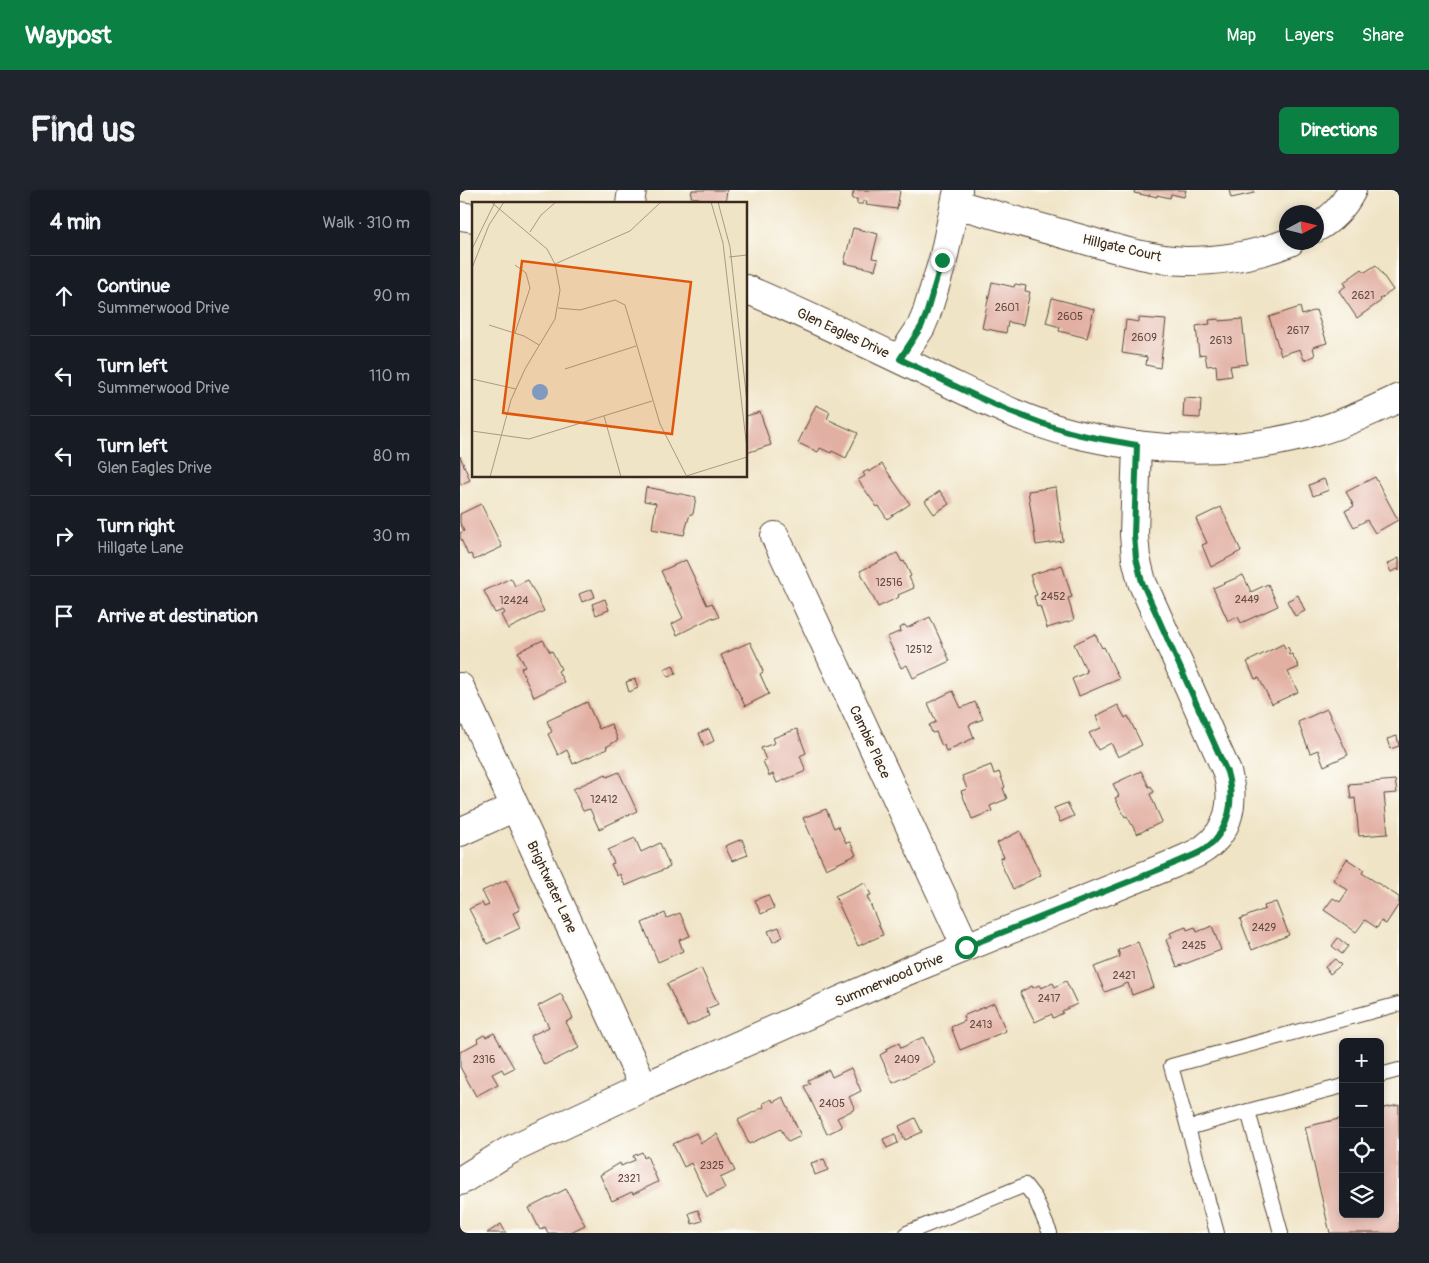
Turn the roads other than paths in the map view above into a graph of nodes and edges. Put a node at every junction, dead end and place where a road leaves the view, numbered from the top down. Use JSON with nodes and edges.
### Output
{"nodes":[{"id":1,"x":1352,"y":190,"type":"edge"},
{"id":2,"x":957,"y":197,"type":"edge"},
{"id":3,"x":1324,"y":223,"type":"edge"},
{"id":4,"x":1279,"y":246,"type":"edge"},
{"id":5,"x":748,"y":290,"type":"edge"},
{"id":6,"x":900,"y":359,"type":"junction"},
{"id":7,"x":1399,"y":398,"type":"edge"},
{"id":8,"x":1137,"y":445,"type":"junction"},
{"id":9,"x":775,"y":536,"type":"dead end"},
{"id":10,"x":460,"y":687,"type":"edge"},
{"id":11,"x":516,"y":807,"type":"junction"},
{"id":12,"x":460,"y":832,"type":"edge"},
{"id":13,"x":966,"y":947,"type":"junction"},
{"id":14,"x":1399,"y":1004,"type":"edge"},
{"id":15,"x":1399,"y":1070,"type":"edge"},
{"id":16,"x":1384,"y":1074,"type":"edge"},
{"id":17,"x":644,"y":1087,"type":"junction"},
{"id":18,"x":1339,"y":1087,"type":"edge"},
{"id":19,"x":1248,"y":1111,"type":"junction"},
{"id":20,"x":1188,"y":1128,"type":"junction"},
{"id":21,"x":460,"y":1181,"type":"edge"},
{"id":22,"x":907,"y":1233,"type":"edge"},
{"id":23,"x":1050,"y":1233,"type":"edge"},
{"id":24,"x":1216,"y":1233,"type":"edge"},
{"id":25,"x":1281,"y":1233,"type":"edge"}],
"edges":[{"from":1,"to":3,"type":"street"},
{"from":2,"to":4,"type":"street","name":"Hillgate Court"},
{"from":2,"to":6,"type":"street"},
{"from":5,"to":6,"type":"street","name":"Glen Eagles Drive"},
{"from":6,"to":8,"type":"street","name":"Glen Eagles Drive"},
{"from":7,"to":8,"type":"street","name":"Glen Eagles Drive"},
{"from":8,"to":13,"type":"street","name":"Summerwood Drive"},
{"from":9,"to":13,"type":"street","name":"Cambie Place"},
{"from":10,"to":11,"type":"street","name":"Brightwater Lane"},
{"from":11,"to":12,"type":"street"},
{"from":11,"to":17,"type":"street","name":"Brightwater Lane"},
{"from":13,"to":17,"type":"street","name":"Summerwood Drive"},
{"from":14,"to":20,"type":"lane"},
{"from":15,"to":16,"type":"lane"},
{"from":17,"to":21,"type":"street","name":"Summerwood Drive"},
{"from":18,"to":19,"type":"lane"},
{"from":19,"to":20,"type":"lane"},
{"from":19,"to":25,"type":"lane"},
{"from":20,"to":24,"type":"lane"},
{"from":22,"to":23,"type":"lane"}]}
